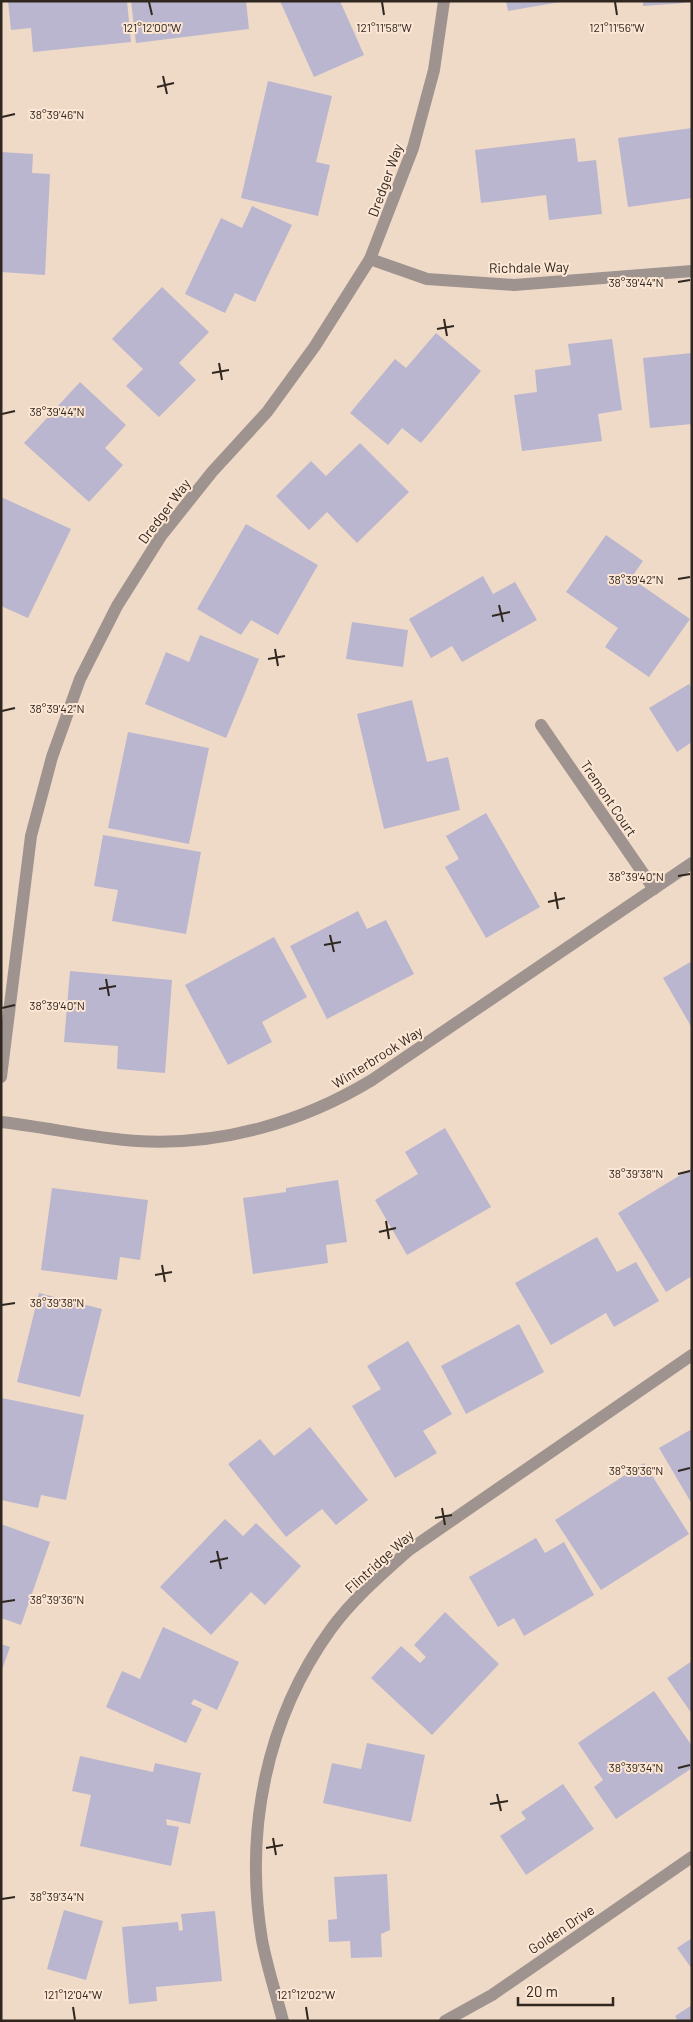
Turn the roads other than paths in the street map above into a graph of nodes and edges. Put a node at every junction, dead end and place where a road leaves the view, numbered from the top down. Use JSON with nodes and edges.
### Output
{"nodes":[{"id":1,"x":444,"y":1,"type":"edge"},
{"id":2,"x":370,"y":259,"type":"junction"},
{"id":3,"x":692,"y":271,"type":"edge"},
{"id":4,"x":541,"y":725,"type":"dead end"},
{"id":5,"x":692,"y":863,"type":"edge"},
{"id":6,"x":654,"y":889,"type":"junction"},
{"id":7,"x":1,"y":1078,"type":"edge"},
{"id":8,"x":1,"y":1122,"type":"edge"},
{"id":9,"x":692,"y":1355,"type":"edge"},
{"id":10,"x":692,"y":1857,"type":"edge"},
{"id":11,"x":283,"y":2021,"type":"edge"},
{"id":12,"x":445,"y":2021,"type":"edge"}],
"edges":[{"from":1,"to":2,"type":"street","name":"Dredger Way"},
{"from":2,"to":3,"type":"street","name":"Richdale Way"},
{"from":2,"to":7,"type":"street","name":"Dredger Way"},
{"from":4,"to":6,"type":"street","name":"Tremont Court"},
{"from":5,"to":6,"type":"street","name":"Winterbrook Way"},
{"from":6,"to":8,"type":"street","name":"Winterbrook Way"},
{"from":9,"to":11,"type":"street","name":"Flintridge Way"},
{"from":10,"to":12,"type":"street","name":"Golden Drive"}]}
